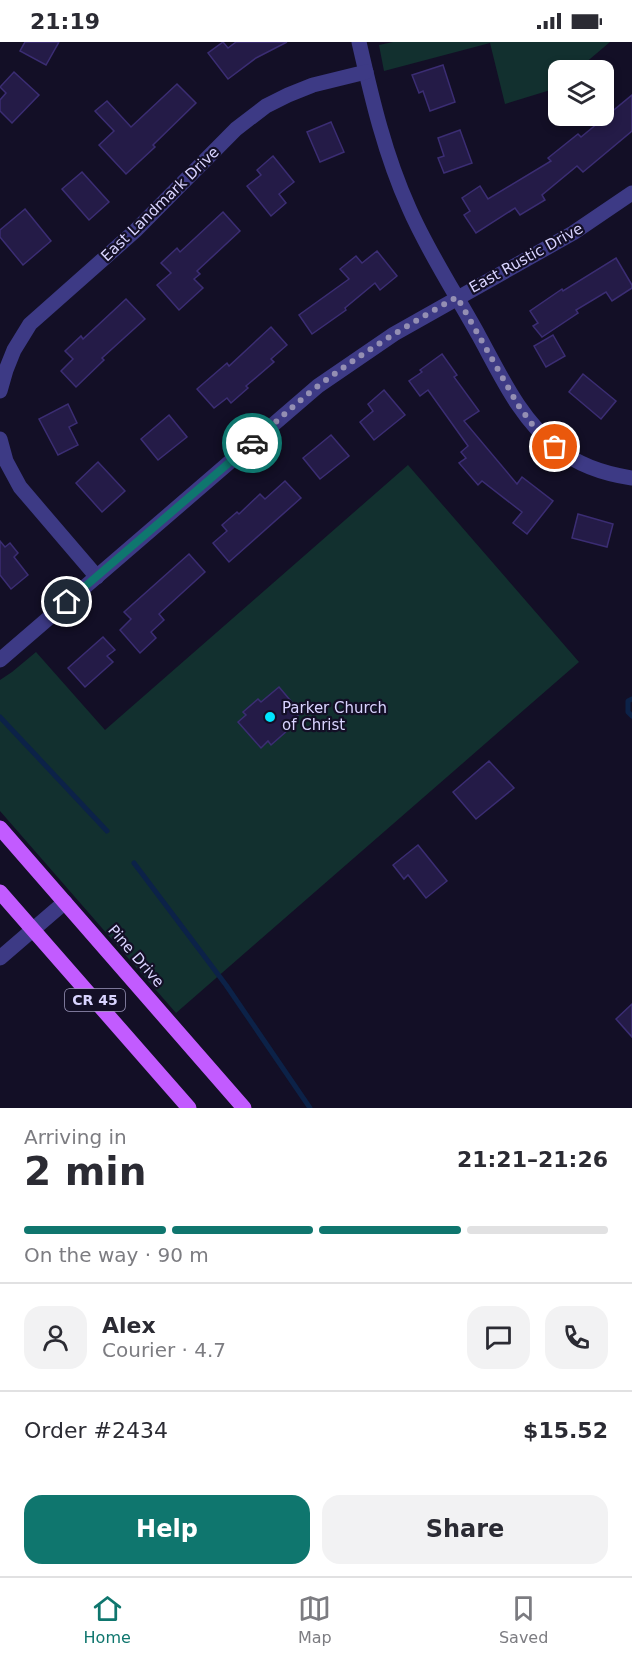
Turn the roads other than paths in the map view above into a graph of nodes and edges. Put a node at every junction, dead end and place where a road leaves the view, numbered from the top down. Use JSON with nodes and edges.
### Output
{"nodes":[{"id":1,"x":359,"y":42,"type":"edge"},
{"id":2,"x":366,"y":72,"type":"junction"},
{"id":3,"x":632,"y":193,"type":"edge"},
{"id":4,"x":457,"y":297,"type":"junction"},
{"id":5,"x":0,"y":391,"type":"edge"},
{"id":6,"x":0,"y":439,"type":"edge"},
{"id":7,"x":632,"y":478,"type":"edge"},
{"id":8,"x":97,"y":577,"type":"junction"},
{"id":9,"x":0,"y":660,"type":"edge"},
{"id":10,"x":0,"y":828,"type":"edge"},
{"id":11,"x":0,"y":892,"type":"edge"},
{"id":12,"x":65,"y":902,"type":"junction"},
{"id":13,"x":33,"y":929,"type":"junction"},
{"id":14,"x":0,"y":958,"type":"edge"},
{"id":15,"x":189,"y":1108,"type":"edge"},
{"id":16,"x":244,"y":1108,"type":"edge"}],
"edges":[{"from":1,"to":2,"type":"street"},
{"from":2,"to":4,"type":"street"},
{"from":2,"to":5,"type":"street","name":"East Landmark Drive"},
{"from":3,"to":4,"type":"street","name":"East Rustic Drive"},
{"from":4,"to":7,"type":"street"},
{"from":4,"to":8,"type":"street","name":"East Rustic Drive"},
{"from":6,"to":8,"type":"street"},
{"from":8,"to":9,"type":"street","name":"East Rustic Drive"},
{"from":10,"to":12,"type":"main road","name":"Pine Drive","number":"CR 45"},
{"from":11,"to":13,"type":"main road","number":"CR 45"},
{"from":12,"to":13,"type":"street"},
{"from":12,"to":16,"type":"main road","name":"Pine Drive","number":"CR 45"},
{"from":13,"to":14,"type":"street"},
{"from":13,"to":15,"type":"main road","number":"CR 45"}]}
